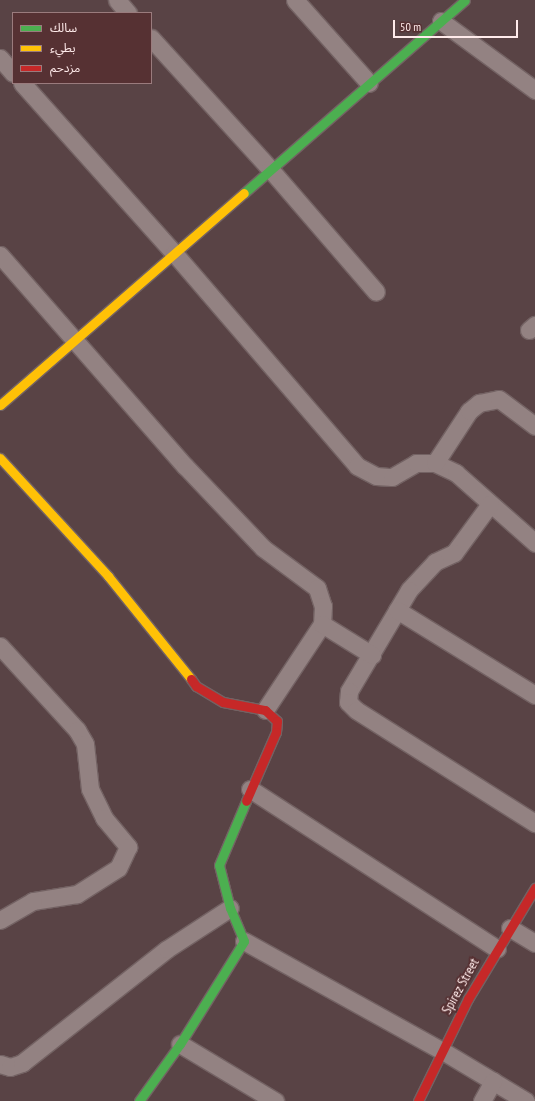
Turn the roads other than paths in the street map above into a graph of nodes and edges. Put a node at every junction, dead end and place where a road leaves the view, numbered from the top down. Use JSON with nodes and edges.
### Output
{"nodes":[{"id":1,"x":117,"y":0,"type":"edge"},
{"id":2,"x":295,"y":0,"type":"edge"},
{"id":3,"x":465,"y":0,"type":"edge"},
{"id":4,"x":127,"y":12,"type":"edge"},
{"id":5,"x":440,"y":21,"type":"junction"},
{"id":6,"x":152,"y":39,"type":"edge"},
{"id":7,"x":0,"y":58,"type":"edge"},
{"id":8,"x":12,"y":72,"type":"edge"},
{"id":9,"x":369,"y":83,"type":"junction"},
{"id":10,"x":23,"y":84,"type":"edge"},
{"id":11,"x":535,"y":89,"type":"edge"},
{"id":12,"x":270,"y":169,"type":"junction"},
{"id":13,"x":174,"y":253,"type":"junction"},
{"id":14,"x":0,"y":256,"type":"edge"},
{"id":15,"x":376,"y":292,"type":"dead end"},
{"id":16,"x":75,"y":340,"type":"junction"},
{"id":17,"x":0,"y":405,"type":"edge"},
{"id":18,"x":535,"y":426,"type":"edge"},
{"id":19,"x":0,"y":458,"type":"edge"},
{"id":20,"x":435,"y":463,"type":"junction"},
{"id":21,"x":490,"y":504,"type":"junction"},
{"id":22,"x":535,"y":543,"type":"edge"},
{"id":23,"x":397,"y":610,"type":"junction"},
{"id":24,"x":322,"y":624,"type":"junction"},
{"id":25,"x":0,"y":646,"type":"edge"},
{"id":26,"x":372,"y":655,"type":"junction"},
{"id":27,"x":535,"y":694,"type":"edge"},
{"id":28,"x":265,"y":710,"type":"junction"},
{"id":29,"x":250,"y":789,"type":"junction"},
{"id":30,"x":535,"y":822,"type":"edge"},
{"id":31,"x":535,"y":888,"type":"edge"},
{"id":32,"x":230,"y":908,"type":"junction"},
{"id":33,"x":0,"y":920,"type":"edge"},
{"id":34,"x":510,"y":928,"type":"junction"},
{"id":35,"x":244,"y":941,"type":"junction"},
{"id":36,"x":535,"y":943,"type":"edge"},
{"id":37,"x":497,"y":949,"type":"junction"},
{"id":38,"x":180,"y":1044,"type":"junction"},
{"id":39,"x":441,"y":1050,"type":"junction"},
{"id":40,"x":0,"y":1064,"type":"edge"},
{"id":41,"x":493,"y":1081,"type":"junction"},
{"id":42,"x":140,"y":1101,"type":"edge"},
{"id":43,"x":275,"y":1101,"type":"edge"},
{"id":44,"x":418,"y":1101,"type":"edge"},
{"id":45,"x":482,"y":1101,"type":"edge"},
{"id":46,"x":526,"y":1101,"type":"edge"}],
"edges":[{"from":1,"to":4,"type":"street"},
{"from":2,"to":9,"type":"street"},
{"from":3,"to":5,"type":"street"},
{"from":5,"to":9,"type":"street"},
{"from":5,"to":11,"type":"street"},
{"from":6,"to":12,"type":"street"},
{"from":7,"to":8,"type":"street"},
{"from":9,"to":12,"type":"street"},
{"from":10,"to":13,"type":"street"},
{"from":12,"to":13,"type":"street"},
{"from":12,"to":15,"type":"street"},
{"from":13,"to":16,"type":"street"},
{"from":13,"to":20,"type":"street"},
{"from":14,"to":16,"type":"street"},
{"from":16,"to":17,"type":"street"},
{"from":16,"to":24,"type":"street"},
{"from":18,"to":20,"type":"street"},
{"from":19,"to":28,"type":"street"},
{"from":20,"to":21,"type":"street"},
{"from":21,"to":22,"type":"street"},
{"from":21,"to":23,"type":"street"},
{"from":23,"to":26,"type":"street"},
{"from":23,"to":27,"type":"street"},
{"from":24,"to":26,"type":"street"},
{"from":24,"to":28,"type":"street"},
{"from":25,"to":33,"type":"street"},
{"from":26,"to":30,"type":"street"},
{"from":28,"to":29,"type":"street"},
{"from":29,"to":32,"type":"street"},
{"from":29,"to":37,"type":"street"},
{"from":31,"to":34,"type":"street","name":"Spirez Street"},
{"from":32,"to":35,"type":"street"},
{"from":32,"to":40,"type":"street"},
{"from":34,"to":36,"type":"street"},
{"from":34,"to":37,"type":"street","name":"Spirez Street"},
{"from":35,"to":38,"type":"street"},
{"from":35,"to":39,"type":"street"},
{"from":37,"to":39,"type":"street","name":"Spirez Street"},
{"from":38,"to":42,"type":"street"},
{"from":38,"to":43,"type":"street"},
{"from":39,"to":41,"type":"street"},
{"from":39,"to":44,"type":"street","name":"Spirez Street"},
{"from":41,"to":45,"type":"street"},
{"from":41,"to":46,"type":"street"}]}
